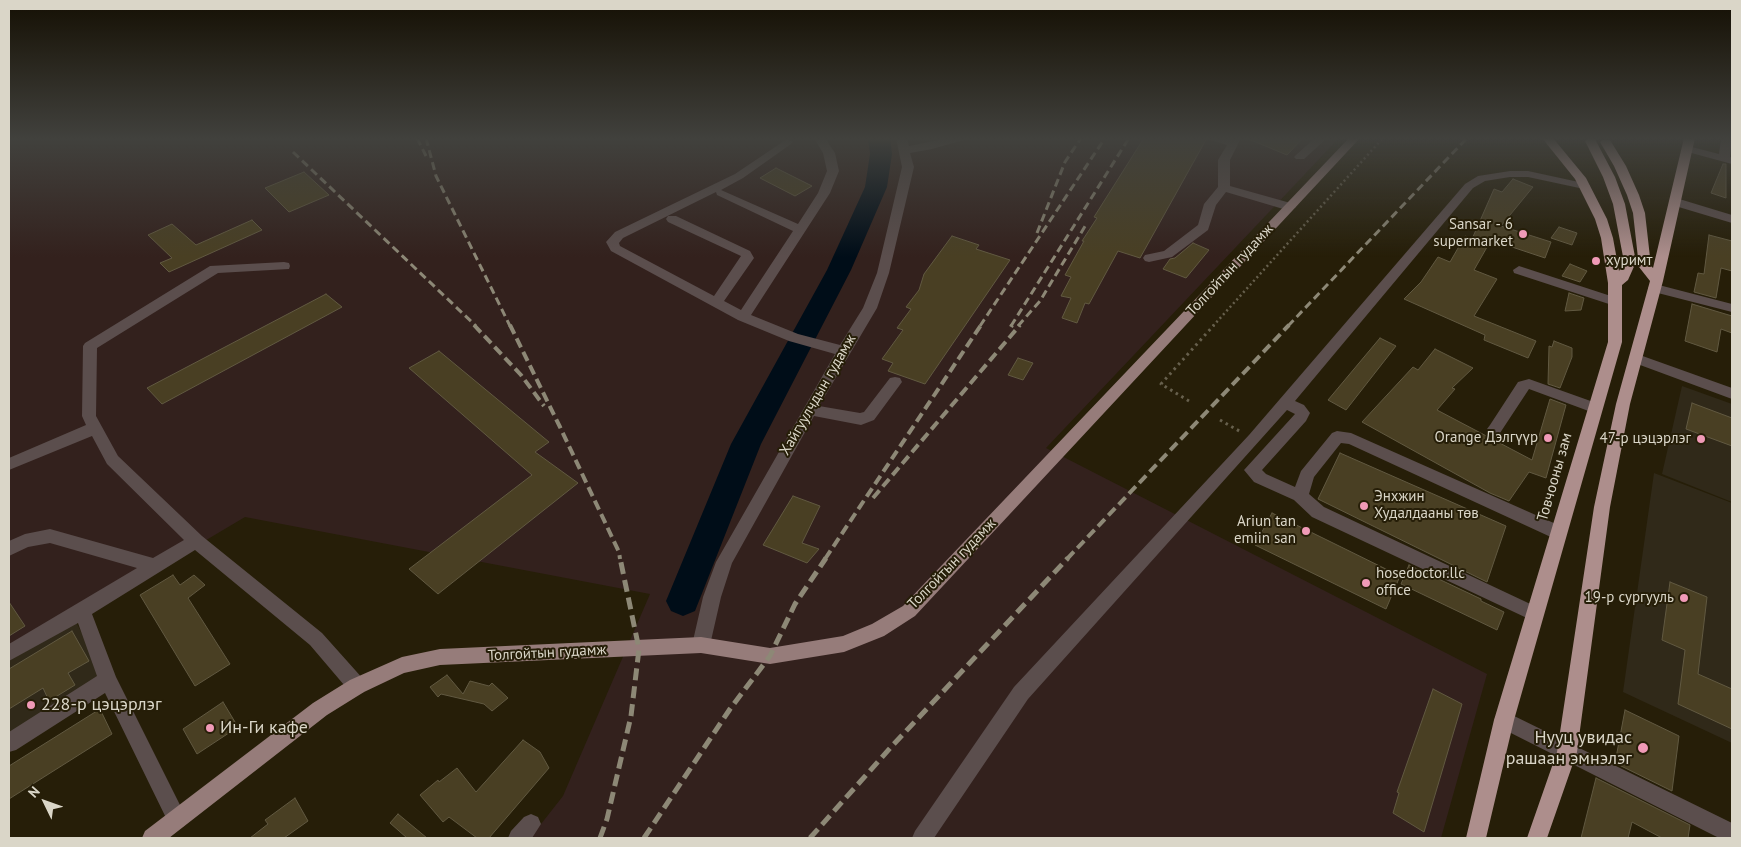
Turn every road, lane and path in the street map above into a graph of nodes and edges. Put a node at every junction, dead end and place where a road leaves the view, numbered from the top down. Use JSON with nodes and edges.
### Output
{"nodes":[{"id":1,"x":736,"y":178,"type":"edge"},
{"id":2,"x":830,"y":178,"type":"edge"},
{"id":3,"x":906,"y":178,"type":"edge"},
{"id":4,"x":1224,"y":178,"type":"edge"},
{"id":5,"x":1318,"y":178,"type":"edge"},
{"id":6,"x":1347,"y":178,"type":"edge"},
{"id":7,"x":1487,"y":178,"type":"edge"},
{"id":8,"x":1539,"y":178,"type":"edge"},
{"id":9,"x":1577,"y":178,"type":"edge"},
{"id":10,"x":1609,"y":178,"type":"edge"},
{"id":11,"x":1625,"y":178,"type":"edge"},
{"id":12,"x":1681,"y":178,"type":"edge"},
{"id":13,"x":1584,"y":186,"type":"junction"},
{"id":14,"x":1224,"y":188,"type":"junction"},
{"id":15,"x":721,"y":193,"type":"dead end"},
{"id":16,"x":1676,"y":202,"type":"junction"},
{"id":17,"x":1290,"y":207,"type":"junction"},
{"id":18,"x":672,"y":219,"type":"dead end"},
{"id":19,"x":1732,"y":219,"type":"edge"},
{"id":20,"x":800,"y":230,"type":"junction"},
{"id":21,"x":1149,"y":258,"type":"dead end"},
{"id":22,"x":284,"y":266,"type":"dead end"},
{"id":23,"x":1519,"y":270,"type":"dead end"},
{"id":24,"x":1615,"y":283,"type":"junction"},
{"id":25,"x":1656,"y":284,"type":"junction"},
{"id":26,"x":1615,"y":302,"type":"junction"},
{"id":27,"x":716,"y":303,"type":"junction"},
{"id":28,"x":1732,"y":308,"type":"edge"},
{"id":29,"x":743,"y":317,"type":"junction"},
{"id":30,"x":843,"y":351,"type":"junction"},
{"id":31,"x":1637,"y":359,"type":"junction"},
{"id":32,"x":895,"y":382,"type":"dead end"},
{"id":33,"x":1732,"y":394,"type":"edge"},
{"id":34,"x":1189,"y":401,"type":"dead end"},
{"id":35,"x":1285,"y":402,"type":"junction"},
{"id":36,"x":1594,"y":408,"type":"junction"},
{"id":37,"x":811,"y":410,"type":"junction"},
{"id":38,"x":1220,"y":420,"type":"dead end"},
{"id":39,"x":95,"y":428,"type":"junction"},
{"id":40,"x":1495,"y":428,"type":"dead end"},
{"id":41,"x":1254,"y":439,"type":"junction"},
{"id":42,"x":9,"y":464,"type":"edge"},
{"id":43,"x":1300,"y":496,"type":"junction"},
{"id":44,"x":1559,"y":533,"type":"junction"},
{"id":45,"x":196,"y":541,"type":"junction"},
{"id":46,"x":9,"y":549,"type":"edge"},
{"id":47,"x":156,"y":566,"type":"junction"},
{"id":48,"x":82,"y":610,"type":"junction"},
{"id":49,"x":1535,"y":614,"type":"junction"},
{"id":50,"x":701,"y":645,"type":"junction"},
{"id":51,"x":9,"y":652,"type":"edge"},
{"id":52,"x":108,"y":680,"type":"junction"},
{"id":53,"x":356,"y":686,"type":"junction"},
{"id":54,"x":1504,"y":720,"type":"junction"},
{"id":55,"x":9,"y":743,"type":"edge"},
{"id":56,"x":1567,"y":752,"type":"junction"},
{"id":57,"x":177,"y":819,"type":"junction"},
{"id":58,"x":1732,"y":834,"type":"edge"},
{"id":59,"x":152,"y":838,"type":"edge"},
{"id":60,"x":922,"y":838,"type":"edge"},
{"id":61,"x":1476,"y":838,"type":"edge"},
{"id":62,"x":1537,"y":838,"type":"edge"}],
"edges":[{"from":1,"to":27,"type":"street"},
{"from":2,"to":20,"type":"street"},
{"from":3,"to":30,"type":"street","name":"Хайгуулчдын гудамж"},
{"from":4,"to":14,"type":"street"},
{"from":5,"to":17,"type":"main road","name":"Толгойтын гудамж"},
{"from":6,"to":34,"type":"path"},
{"from":7,"to":35,"type":"street"},
{"from":8,"to":13,"type":"street"},
{"from":9,"to":13,"type":"highway","name":"Товчооны зам"},
{"from":10,"to":24,"type":"highway"},
{"from":11,"to":25,"type":"highway"},
{"from":12,"to":16,"type":"highway"},
{"from":13,"to":24,"type":"highway","name":"Товчооны зам"},
{"from":14,"to":17,"type":"street"},
{"from":14,"to":21,"type":"street"},
{"from":15,"to":20,"type":"street"},
{"from":16,"to":19,"type":"street"},
{"from":16,"to":25,"type":"highway"},
{"from":17,"to":50,"type":"main road","name":"Толгойтын гудамж"},
{"from":18,"to":27,"type":"street"},
{"from":20,"to":29,"type":"street"},
{"from":22,"to":39,"type":"street"},
{"from":23,"to":26,"type":"street"},
{"from":24,"to":26,"type":"highway","name":"Товчооны зам"},
{"from":25,"to":28,"type":"street"},
{"from":25,"to":31,"type":"highway"},
{"from":26,"to":36,"type":"highway","name":"Товчооны зам"},
{"from":27,"to":29,"type":"street"},
{"from":29,"to":30,"type":"street"},
{"from":30,"to":37,"type":"street","name":"Хайгуулчдын гудамж"},
{"from":31,"to":33,"type":"street"},
{"from":31,"to":56,"type":"highway"},
{"from":32,"to":37,"type":"street"},
{"from":35,"to":41,"type":"street"},
{"from":35,"to":43,"type":"street"},
{"from":36,"to":40,"type":"street"},
{"from":36,"to":44,"type":"highway","name":"Товчооны зам"},
{"from":37,"to":50,"type":"street","name":"Хайгуулчдын гудамж"},
{"from":38,"to":41,"type":"path"},
{"from":39,"to":42,"type":"street"},
{"from":39,"to":45,"type":"street"},
{"from":41,"to":60,"type":"street"},
{"from":43,"to":44,"type":"street"},
{"from":43,"to":49,"type":"street"},
{"from":44,"to":49,"type":"highway","name":"Товчооны зам"},
{"from":45,"to":47,"type":"street"},
{"from":45,"to":53,"type":"street"},
{"from":46,"to":47,"type":"street"},
{"from":47,"to":48,"type":"street"},
{"from":48,"to":51,"type":"street"},
{"from":48,"to":52,"type":"street"},
{"from":49,"to":54,"type":"highway","name":"Товчооны зам"},
{"from":50,"to":53,"type":"main road","name":"Толгойтын гудамж"},
{"from":52,"to":55,"type":"street"},
{"from":52,"to":57,"type":"street"},
{"from":53,"to":57,"type":"main road","name":"Толгойтын гудамж"},
{"from":54,"to":56,"type":"street"},
{"from":54,"to":61,"type":"highway","name":"Товчооны зам"},
{"from":56,"to":58,"type":"street"},
{"from":56,"to":62,"type":"highway"},
{"from":57,"to":59,"type":"main road","name":"Толгойтын гудамж"}]}
